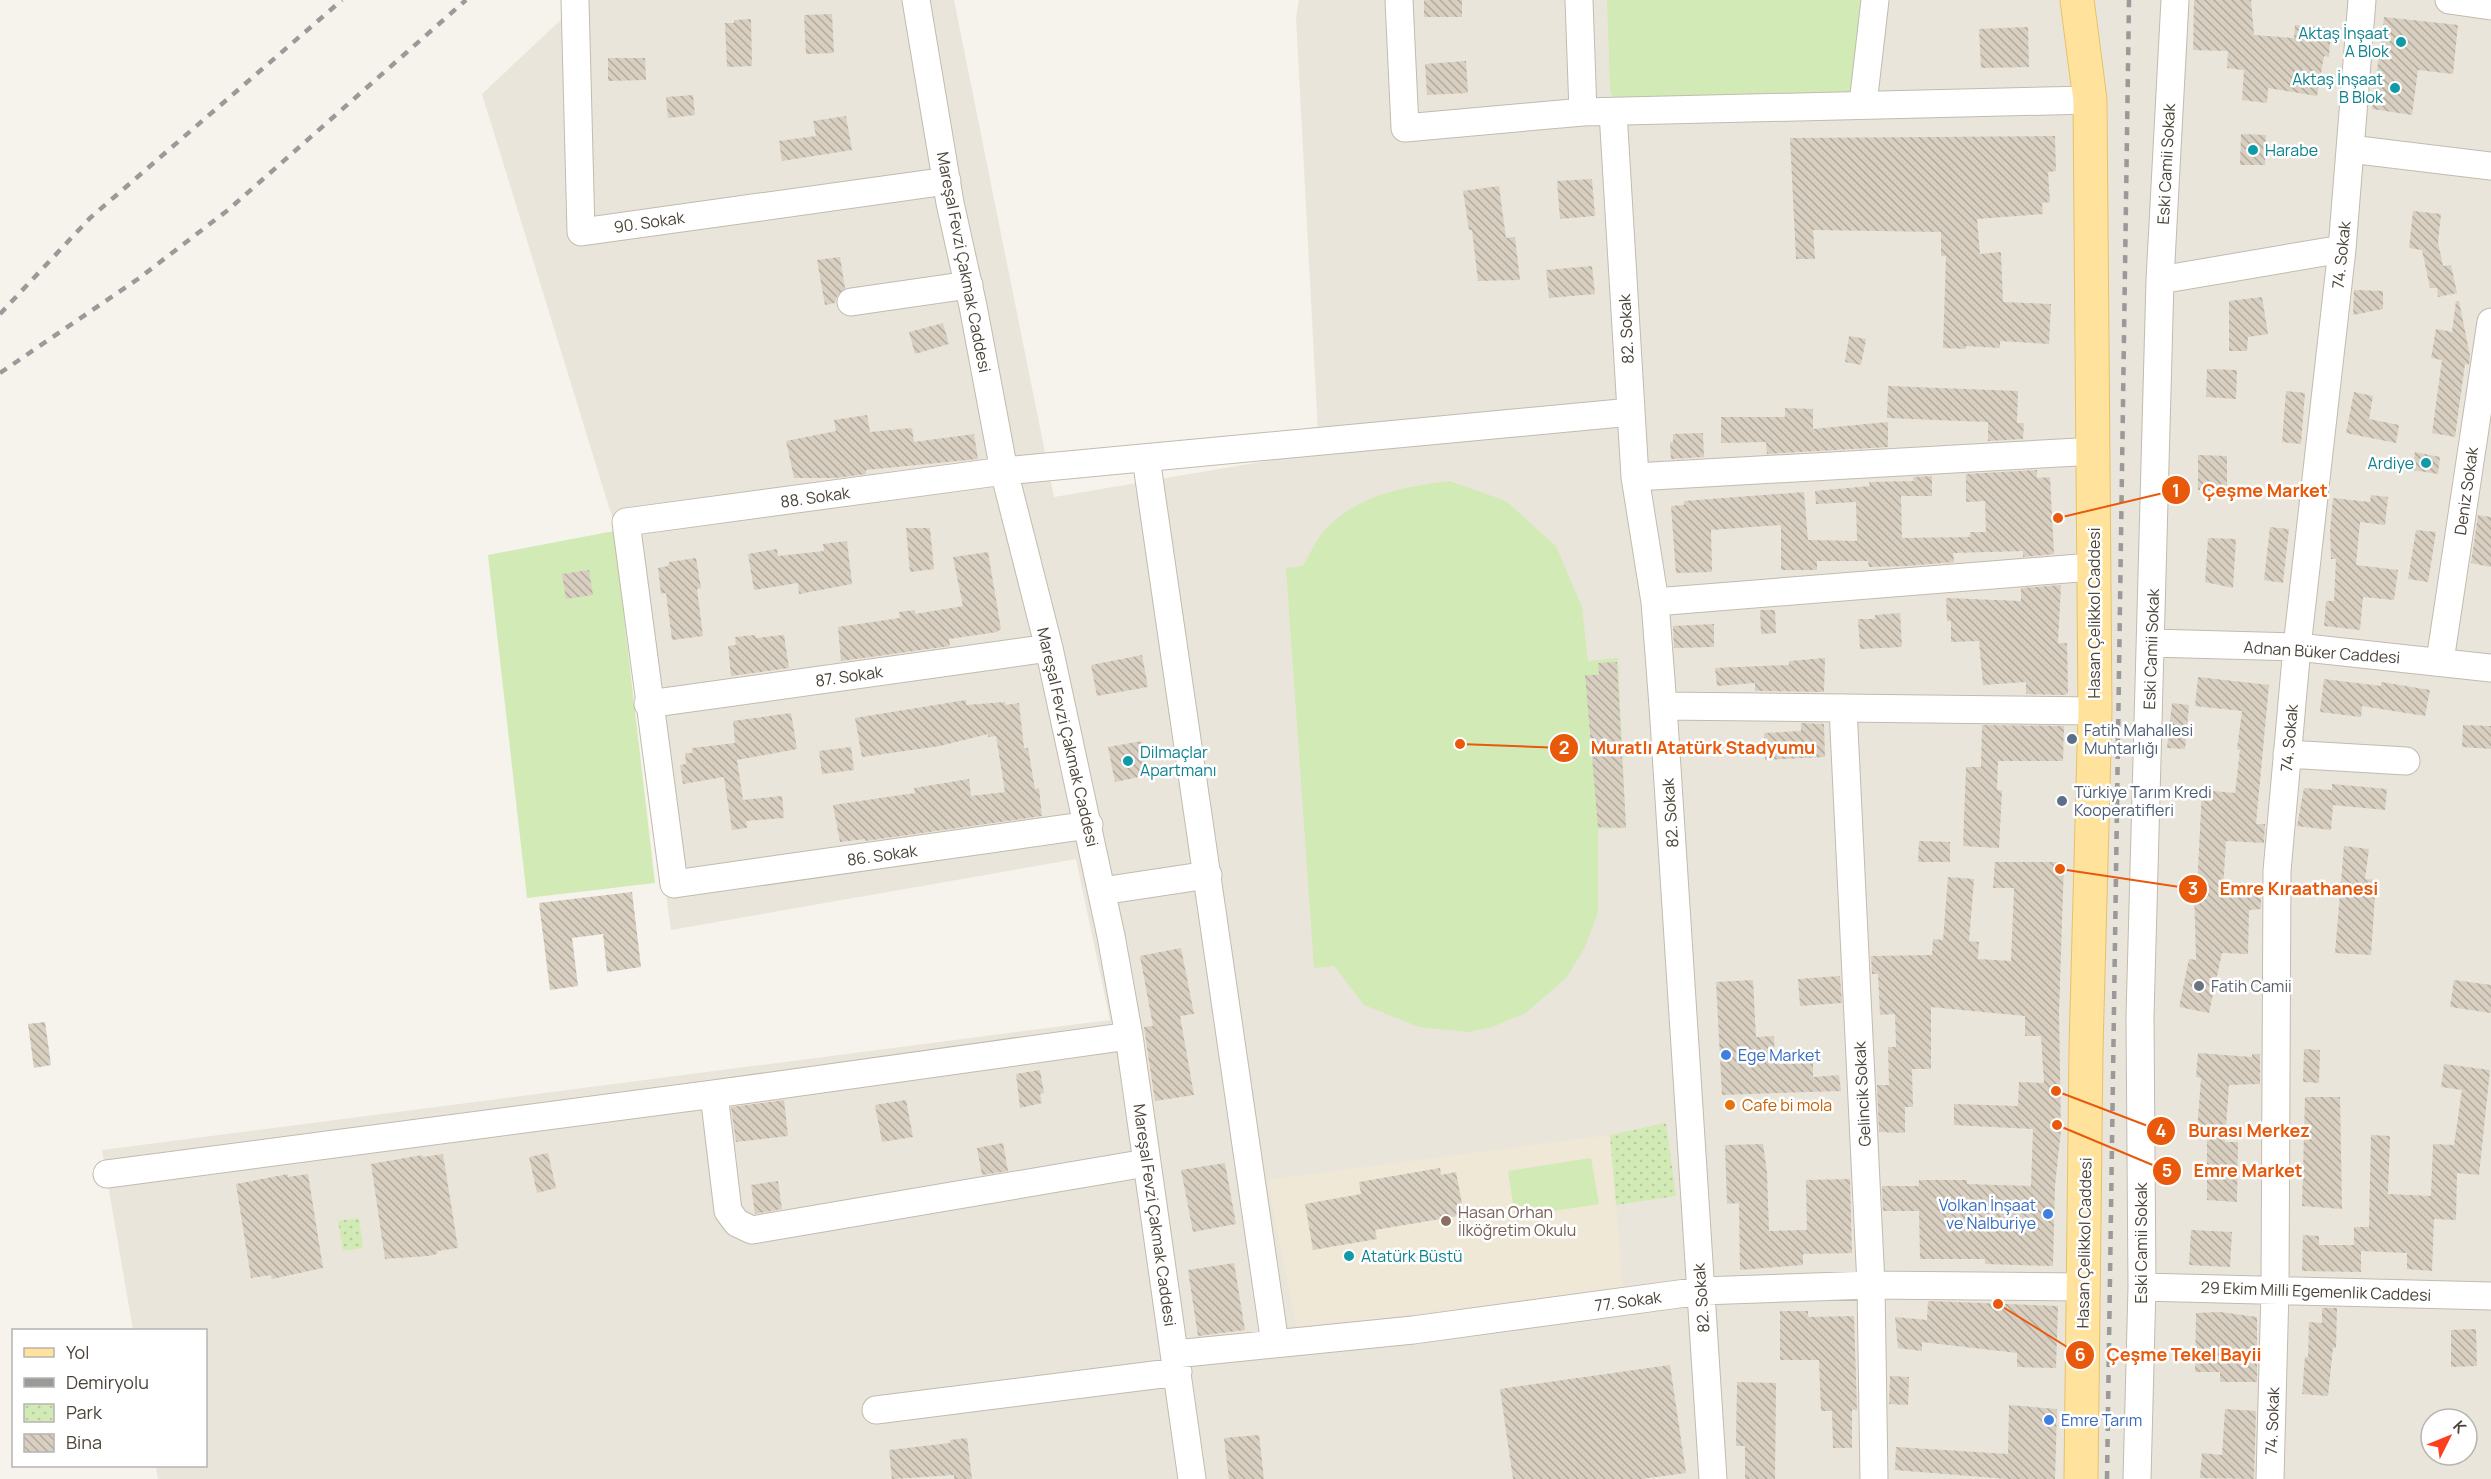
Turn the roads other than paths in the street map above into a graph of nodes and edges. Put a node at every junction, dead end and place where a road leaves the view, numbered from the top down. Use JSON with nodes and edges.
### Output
{"nodes":[{"id":1,"x":575,"y":0,"type":"edge"},
{"id":2,"x":916,"y":0,"type":"edge"},
{"id":3,"x":1399,"y":0,"type":"edge"},
{"id":4,"x":1579,"y":0,"type":"edge"},
{"id":5,"x":1875,"y":0,"type":"edge"},
{"id":6,"x":2077,"y":0,"type":"edge"},
{"id":7,"x":2175,"y":0,"type":"edge"},
{"id":8,"x":2362,"y":0,"type":"edge"},
{"id":9,"x":2449,"y":0,"type":"edge"},
{"id":10,"x":2491,"y":6,"type":"edge"},
{"id":11,"x":2090,"y":100,"type":"junction"},
{"id":12,"x":1863,"y":104,"type":"junction"},
{"id":13,"x":1583,"y":111,"type":"junction"},
{"id":14,"x":1612,"y":111,"type":"junction"},
{"id":15,"x":2350,"y":149,"type":"junction"},
{"id":16,"x":2491,"y":166,"type":"edge"},
{"id":17,"x":947,"y":181,"type":"junction"},
{"id":18,"x":2342,"y":249,"type":"junction"},
{"id":19,"x":2160,"y":280,"type":"junction"},
{"id":20,"x":969,"y":285,"type":"junction"},
{"id":21,"x":851,"y":302,"type":"dead end"},
{"id":22,"x":2491,"y":322,"type":"edge"},
{"id":23,"x":1631,"y":412,"type":"junction"},
{"id":24,"x":2078,"y":452,"type":"dead end"},
{"id":25,"x":1146,"y":458,"type":"junction"},
{"id":26,"x":1004,"y":471,"type":"junction"},
{"id":27,"x":1635,"y":477,"type":"junction"},
{"id":28,"x":2094,"y":569,"type":"junction"},
{"id":29,"x":1655,"y":602,"type":"junction"},
{"id":30,"x":2151,"y":643,"type":"junction"},
{"id":31,"x":2297,"y":647,"type":"junction"},
{"id":32,"x":1049,"y":648,"type":"junction"},
{"id":33,"x":2440,"y":661,"type":"junction"},
{"id":34,"x":2491,"y":668,"type":"edge"},
{"id":35,"x":648,"y":705,"type":"junction"},
{"id":36,"x":1663,"y":706,"type":"junction"},
{"id":37,"x":1844,"y":708,"type":"junction"},
{"id":38,"x":2095,"y":711,"type":"junction"},
{"id":39,"x":2288,"y":754,"type":"junction"},
{"id":40,"x":2406,"y":761,"type":"dead end"},
{"id":41,"x":1089,"y":825,"type":"junction"},
{"id":42,"x":1208,"y":875,"type":"junction"},
{"id":43,"x":1102,"y":891,"type":"junction"},
{"id":44,"x":1129,"y":1036,"type":"junction"},
{"id":45,"x":714,"y":1094,"type":"junction"},
{"id":46,"x":1146,"y":1163,"type":"junction"},
{"id":47,"x":107,"y":1174,"type":"dead end"},
{"id":48,"x":1871,"y":1285,"type":"junction"},
{"id":49,"x":2084,"y":1287,"type":"junction"},
{"id":50,"x":2142,"y":1287,"type":"junction"},
{"id":51,"x":2275,"y":1288,"type":"junction"},
{"id":52,"x":1701,"y":1291,"type":"junction"},
{"id":53,"x":2491,"y":1296,"type":"edge"},
{"id":54,"x":1275,"y":1344,"type":"junction"},
{"id":55,"x":1177,"y":1363,"type":"junction"},
{"id":56,"x":876,"y":1410,"type":"dead end"},
{"id":57,"x":1192,"y":1479,"type":"edge"},
{"id":58,"x":1713,"y":1479,"type":"edge"},
{"id":59,"x":1875,"y":1479,"type":"edge"},
{"id":60,"x":2081,"y":1479,"type":"edge"},
{"id":61,"x":2137,"y":1479,"type":"edge"},
{"id":62,"x":2270,"y":1479,"type":"edge"}],
"edges":[{"from":1,"to":17,"type":"street","name":"90. Sokak"},
{"from":2,"to":17,"type":"street","name":"Mareşal Fevzi Çakmak Caddesi"},
{"from":3,"to":13,"type":"street"},
{"from":4,"to":13,"type":"street"},
{"from":5,"to":12,"type":"street"},
{"from":6,"to":11,"type":"main road","name":"Hasan Çelikkol Caddesi"},
{"from":7,"to":19,"type":"street","name":"Eski Camii Sokak"},
{"from":8,"to":15,"type":"street","name":"74. Sokak"},
{"from":9,"to":10,"type":"street"},
{"from":11,"to":12,"type":"street"},
{"from":11,"to":28,"type":"main road","name":"Hasan Çelikkol Caddesi"},
{"from":12,"to":14,"type":"street"},
{"from":13,"to":14,"type":"street"},
{"from":14,"to":23,"type":"street","name":"82. Sokak"},
{"from":15,"to":16,"type":"street"},
{"from":15,"to":18,"type":"street","name":"74. Sokak"},
{"from":17,"to":20,"type":"street","name":"Mareşal Fevzi Çakmak Caddesi"},
{"from":18,"to":19,"type":"street"},
{"from":18,"to":31,"type":"street","name":"74. Sokak"},
{"from":19,"to":30,"type":"street","name":"Eski Camii Sokak"},
{"from":20,"to":21,"type":"street"},
{"from":20,"to":26,"type":"street","name":"Mareşal Fevzi Çakmak Caddesi"},
{"from":22,"to":33,"type":"street","name":"Deniz Sokak"},
{"from":23,"to":25,"type":"street","name":"88. Sokak"},
{"from":23,"to":27,"type":"street","name":"82. Sokak"},
{"from":24,"to":27,"type":"street"},
{"from":25,"to":26,"type":"street","name":"88. Sokak"},
{"from":25,"to":42,"type":"street"},
{"from":26,"to":32,"type":"street","name":"Mareşal Fevzi Çakmak Caddesi"},
{"from":26,"to":35,"type":"street","name":"88. Sokak"},
{"from":27,"to":29,"type":"street","name":"82. Sokak"},
{"from":28,"to":29,"type":"street"},
{"from":28,"to":38,"type":"main road","name":"Hasan Çelikkol Caddesi"},
{"from":29,"to":36,"type":"street","name":"82. Sokak"},
{"from":30,"to":31,"type":"street","name":"Adnan Büker Caddesi"},
{"from":30,"to":50,"type":"street","name":"Eski Camii Sokak"},
{"from":31,"to":33,"type":"street","name":"Adnan Büker Caddesi"},
{"from":31,"to":39,"type":"street","name":"74. Sokak"},
{"from":32,"to":35,"type":"street","name":"87. Sokak"},
{"from":32,"to":41,"type":"street","name":"Mareşal Fevzi Çakmak Caddesi"},
{"from":33,"to":34,"type":"street","name":"Adnan Büker Caddesi"},
{"from":35,"to":41,"type":"street","name":"86. Sokak"},
{"from":36,"to":37,"type":"street"},
{"from":36,"to":52,"type":"street","name":"82. Sokak"},
{"from":37,"to":38,"type":"street"},
{"from":37,"to":48,"type":"street","name":"Gelincik Sokak"},
{"from":38,"to":49,"type":"main road","name":"Hasan Çelikkol Caddesi"},
{"from":39,"to":40,"type":"street"},
{"from":39,"to":51,"type":"street","name":"74. Sokak"},
{"from":41,"to":43,"type":"street","name":"Mareşal Fevzi Çakmak Caddesi"},
{"from":42,"to":43,"type":"street"},
{"from":42,"to":54,"type":"street"},
{"from":43,"to":44,"type":"street","name":"Mareşal Fevzi Çakmak Caddesi"},
{"from":44,"to":45,"type":"street"},
{"from":44,"to":46,"type":"street","name":"Mareşal Fevzi Çakmak Caddesi"},
{"from":45,"to":46,"type":"street"},
{"from":45,"to":47,"type":"street"},
{"from":46,"to":55,"type":"street","name":"Mareşal Fevzi Çakmak Caddesi"},
{"from":48,"to":49,"type":"street","name":"77. Sokak"},
{"from":48,"to":52,"type":"street","name":"77. Sokak"},
{"from":48,"to":59,"type":"street","name":"Gelincik Sokak"},
{"from":49,"to":60,"type":"main road","name":"Hasan Çelikkol Caddesi"},
{"from":50,"to":51,"type":"street","name":"29 Ekim Milli Egemenlik Caddesi"},
{"from":50,"to":61,"type":"street","name":"Eski Camii Sokak"},
{"from":51,"to":53,"type":"street","name":"29 Ekim Milli Egemenlik Caddesi"},
{"from":51,"to":62,"type":"street","name":"74. Sokak"},
{"from":52,"to":54,"type":"street","name":"77. Sokak"},
{"from":52,"to":58,"type":"street","name":"82. Sokak"},
{"from":54,"to":55,"type":"street","name":"77. Sokak"},
{"from":55,"to":56,"type":"street","name":"77. Sokak"},
{"from":55,"to":57,"type":"street","name":"Mareşal Fevzi Çakmak Caddesi"}]}
